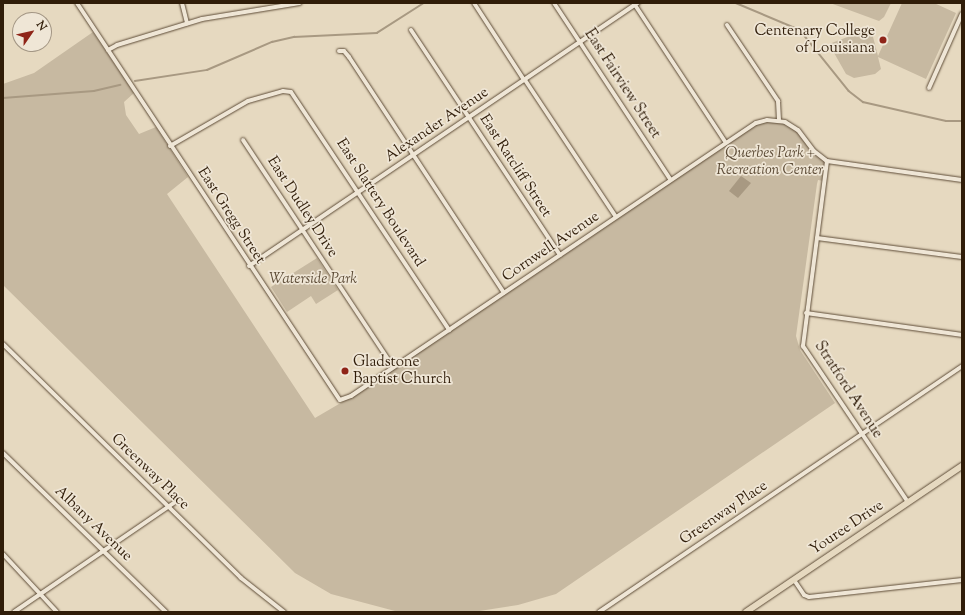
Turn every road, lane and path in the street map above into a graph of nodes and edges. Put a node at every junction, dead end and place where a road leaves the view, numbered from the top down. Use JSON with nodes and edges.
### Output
{"nodes":[{"id":1,"x":77,"y":3,"type":"edge"},
{"id":2,"x":182,"y":3,"type":"edge"},
{"id":3,"x":300,"y":3,"type":"edge"},
{"id":4,"x":474,"y":3,"type":"edge"},
{"id":5,"x":554,"y":3,"type":"edge"},
{"id":6,"x":637,"y":4,"type":"edge"},
{"id":7,"x":962,"y":14,"type":"edge"},
{"id":8,"x":187,"y":23,"type":"junction"},
{"id":9,"x":727,"y":25,"type":"dead end"},
{"id":10,"x":411,"y":30,"type":"dead end"},
{"id":11,"x":580,"y":43,"type":"junction"},
{"id":12,"x":108,"y":50,"type":"junction"},
{"id":13,"x":339,"y":51,"type":"dead end"},
{"id":14,"x":525,"y":80,"type":"junction"},
{"id":15,"x":929,"y":88,"type":"dead end"},
{"id":16,"x":469,"y":118,"type":"junction"},
{"id":17,"x":779,"y":120,"type":"junction"},
{"id":18,"x":244,"y":140,"type":"dead end"},
{"id":19,"x":726,"y":143,"type":"junction"},
{"id":20,"x":170,"y":146,"type":"junction"},
{"id":21,"x":413,"y":155,"type":"junction"},
{"id":22,"x":827,"y":161,"type":"junction"},
{"id":23,"x":670,"y":179,"type":"junction"},
{"id":24,"x":962,"y":180,"type":"edge"},
{"id":25,"x":358,"y":192,"type":"junction"},
{"id":26,"x":616,"y":217,"type":"junction"},
{"id":27,"x":303,"y":230,"type":"junction"},
{"id":28,"x":817,"y":238,"type":"junction"},
{"id":29,"x":560,"y":255,"type":"junction"},
{"id":30,"x":962,"y":257,"type":"edge"},
{"id":31,"x":249,"y":266,"type":"junction"},
{"id":32,"x":504,"y":292,"type":"junction"},
{"id":33,"x":806,"y":314,"type":"junction"},
{"id":34,"x":449,"y":330,"type":"junction"},
{"id":35,"x":962,"y":335,"type":"edge"},
{"id":36,"x":3,"y":344,"type":"edge"},
{"id":37,"x":962,"y":366,"type":"edge"},
{"id":38,"x":394,"y":367,"type":"junction"},
{"id":39,"x":339,"y":399,"type":"joint"},
{"id":40,"x":862,"y":434,"type":"junction"},
{"id":41,"x":3,"y":453,"type":"edge"},
{"id":42,"x":962,"y":466,"type":"edge"},
{"id":43,"x":908,"y":502,"type":"junction"},
{"id":44,"x":174,"y":503,"type":"dead end"},
{"id":45,"x":168,"y":507,"type":"junction"},
{"id":46,"x":103,"y":551,"type":"junction"},
{"id":47,"x":3,"y":554,"type":"edge"},
{"id":48,"x":794,"y":580,"type":"junction"},
{"id":49,"x":962,"y":580,"type":"edge"},
{"id":50,"x":40,"y":594,"type":"junction"},
{"id":51,"x":14,"y":612,"type":"edge"},
{"id":52,"x":57,"y":612,"type":"edge"},
{"id":53,"x":166,"y":612,"type":"edge"},
{"id":54,"x":284,"y":612,"type":"edge"},
{"id":55,"x":599,"y":612,"type":"edge"},
{"id":56,"x":746,"y":612,"type":"edge"}],
"edges":[{"from":1,"to":12,"type":"street","name":"East Gregg Street"},
{"from":2,"to":8,"type":"street"},
{"from":3,"to":8,"type":"street"},
{"from":4,"to":14,"type":"street"},
{"from":5,"to":11,"type":"street","name":"East Fairview Street"},
{"from":6,"to":11,"type":"street","name":"Alexander Avenue"},
{"from":6,"to":19,"type":"street"},
{"from":7,"to":15,"type":"street"},
{"from":8,"to":12,"type":"street"},
{"from":9,"to":17,"type":"street"},
{"from":10,"to":16,"type":"street","name":"East Ratcliff Street"},
{"from":11,"to":14,"type":"street","name":"Alexander Avenue"},
{"from":11,"to":23,"type":"street","name":"East Fairview Street"},
{"from":12,"to":20,"type":"street","name":"East Gregg Street"},
{"from":13,"to":21,"type":"street"},
{"from":14,"to":16,"type":"street","name":"Alexander Avenue"},
{"from":14,"to":26,"type":"street"},
{"from":16,"to":21,"type":"street","name":"Alexander Avenue"},
{"from":16,"to":29,"type":"street","name":"East Ratcliff Street"},
{"from":17,"to":19,"type":"street","name":"Cornwell Avenue"},
{"from":17,"to":22,"type":"street"},
{"from":18,"to":27,"type":"street","name":"East Dudley Drive"},
{"from":19,"to":23,"type":"street","name":"Cornwell Avenue"},
{"from":20,"to":25,"type":"street","name":"East Slattery Boulevard"},
{"from":20,"to":31,"type":"street","name":"East Gregg Street"},
{"from":21,"to":25,"type":"street","name":"Alexander Avenue"},
{"from":21,"to":32,"type":"street"},
{"from":22,"to":24,"type":"street"},
{"from":22,"to":28,"type":"street","name":"Stratford Avenue"},
{"from":23,"to":26,"type":"street","name":"Cornwell Avenue"},
{"from":25,"to":27,"type":"street","name":"Alexander Avenue"},
{"from":25,"to":34,"type":"street","name":"East Slattery Boulevard"},
{"from":26,"to":29,"type":"street","name":"Cornwell Avenue"},
{"from":27,"to":31,"type":"street","name":"Alexander Avenue"},
{"from":27,"to":38,"type":"street","name":"East Dudley Drive"},
{"from":28,"to":30,"type":"street"},
{"from":28,"to":33,"type":"street","name":"Stratford Avenue"},
{"from":29,"to":32,"type":"street","name":"Cornwell Avenue"},
{"from":31,"to":39,"type":"street","name":"East Gregg Street"},
{"from":32,"to":34,"type":"street","name":"Cornwell Avenue"},
{"from":33,"to":35,"type":"street"},
{"from":33,"to":40,"type":"street","name":"Stratford Avenue"},
{"from":34,"to":38,"type":"street","name":"Cornwell Avenue"},
{"from":36,"to":45,"type":"street","name":"Greenway Place"},
{"from":37,"to":40,"type":"street","name":"Greenway Place"},
{"from":38,"to":39,"type":"street","name":"Cornwell Avenue"},
{"from":40,"to":43,"type":"street","name":"Stratford Avenue"},
{"from":40,"to":55,"type":"street","name":"Greenway Place"},
{"from":41,"to":46,"type":"street","name":"Albany Avenue"},
{"from":42,"to":43,"type":"main road","name":"Youree Drive"},
{"from":43,"to":48,"type":"main road","name":"Youree Drive"},
{"from":44,"to":45,"type":"street"},
{"from":45,"to":46,"type":"street"},
{"from":45,"to":54,"type":"street","name":"Greenway Place"},
{"from":46,"to":50,"type":"street"},
{"from":46,"to":53,"type":"street","name":"Albany Avenue"},
{"from":47,"to":50,"type":"street"},
{"from":48,"to":49,"type":"street"},
{"from":48,"to":56,"type":"main road","name":"Youree Drive"},
{"from":50,"to":51,"type":"street"},
{"from":50,"to":52,"type":"street"}]}
